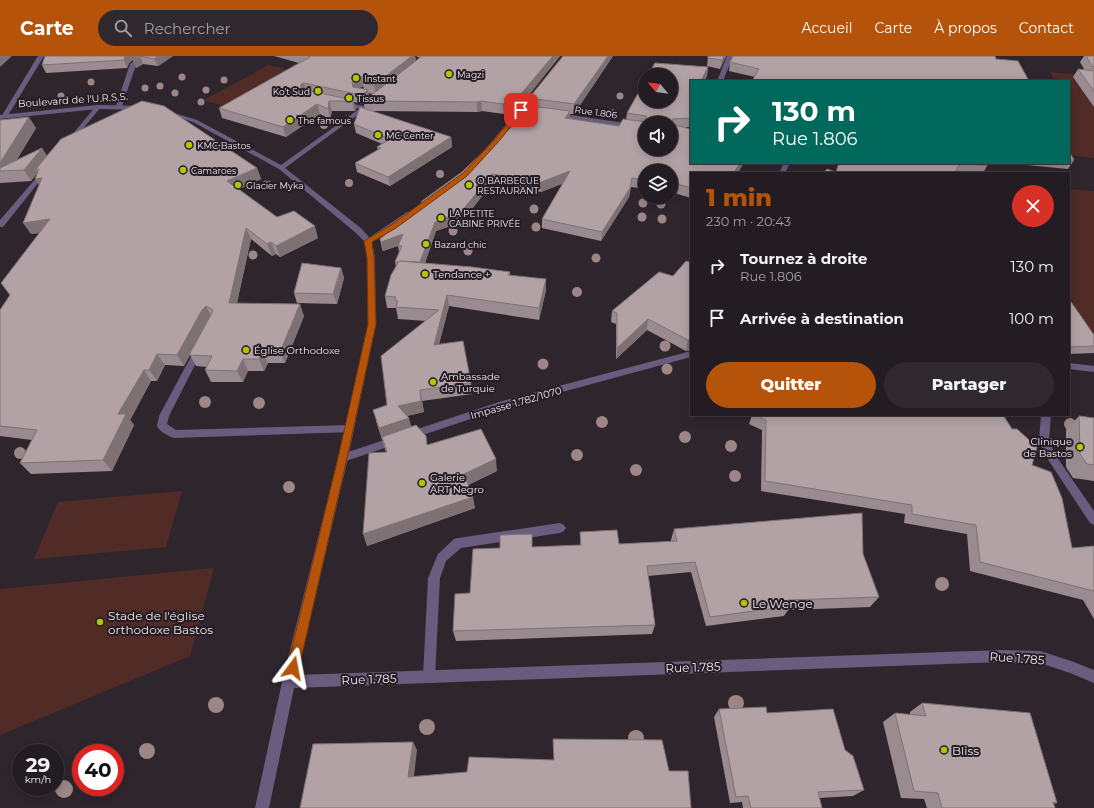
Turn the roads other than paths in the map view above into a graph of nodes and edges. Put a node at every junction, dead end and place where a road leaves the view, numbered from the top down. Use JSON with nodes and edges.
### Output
{"nodes":[{"id":1,"x":41,"y":56,"type":"edge"},
{"id":2,"x":143,"y":56,"type":"edge"},
{"id":3,"x":730,"y":56,"type":"edge"},
{"id":4,"x":720,"y":80,"type":"edge"},
{"id":5,"x":540,"y":86,"type":"edge"},
{"id":6,"x":383,"y":94,"type":"edge"},
{"id":7,"x":371,"y":97,"type":"edge"},
{"id":8,"x":378,"y":98,"type":"junction"},
{"id":9,"x":334,"y":102,"type":"edge"},
{"id":10,"x":119,"y":106,"type":"junction"},
{"id":11,"x":98,"y":107,"type":"junction"},
{"id":12,"x":364,"y":108,"type":"junction"},
{"id":13,"x":521,"y":110,"type":"junction"},
{"id":14,"x":529,"y":111,"type":"edge"},
{"id":15,"x":552,"y":114,"type":"edge"},
{"id":16,"x":2,"y":117,"type":"edge"},
{"id":17,"x":638,"y":127,"type":"edge"},
{"id":18,"x":64,"y":148,"type":"edge"},
{"id":19,"x":475,"y":164,"type":"edge"},
{"id":20,"x":49,"y":166,"type":"edge"},
{"id":21,"x":281,"y":168,"type":"junction"},
{"id":22,"x":418,"y":209,"type":"edge"},
{"id":23,"x":0,"y":225,"type":"edge"},
{"id":24,"x":368,"y":241,"type":"junction"},
{"id":25,"x":203,"y":342,"type":"edge"},
{"id":26,"x":690,"y":354,"type":"edge"},
{"id":27,"x":1070,"y":366,"type":"edge"},
{"id":28,"x":1094,"y":368,"type":"edge"},
{"id":29,"x":1046,"y":416,"type":"edge"},
{"id":30,"x":349,"y":429,"type":"junction"},
{"id":31,"x":343,"y":458,"type":"junction"},
{"id":32,"x":1094,"y":520,"type":"edge"},
{"id":33,"x":560,"y":528,"type":"dead end"},
{"id":34,"x":429,"y":677,"type":"junction"},
{"id":35,"x":1094,"y":677,"type":"edge"},
{"id":36,"x":289,"y":682,"type":"junction"},
{"id":37,"x":262,"y":808,"type":"edge"}],
"edges":[{"from":1,"to":16,"type":"street"},
{"from":2,"to":10,"type":"street"},
{"from":3,"to":4,"type":"street"},
{"from":5,"to":13,"type":"street"},
{"from":6,"to":8,"type":"street"},
{"from":7,"to":8,"type":"street"},
{"from":8,"to":12,"type":"street"},
{"from":9,"to":12,"type":"street"},
{"from":10,"to":11,"type":"street","name":"Boulevard de l'U.R.S.S."},
{"from":10,"to":21,"type":"street","name":"Boulevard de l'U.R.S.S."},
{"from":11,"to":16,"type":"street","name":"Boulevard de l'U.R.S.S."},
{"from":11,"to":18,"type":"street"},
{"from":12,"to":21,"type":"street"},
{"from":13,"to":14,"type":"street"},
{"from":13,"to":19,"type":"street"},
{"from":15,"to":17,"type":"street","name":"Rue 1.806"},
{"from":20,"to":23,"type":"street"},
{"from":21,"to":24,"type":"street","name":"Boulevard de l'U.R.S.S."},
{"from":22,"to":24,"type":"street"},
{"from":24,"to":30,"type":"street"},
{"from":25,"to":30,"type":"street"},
{"from":26,"to":31,"type":"street","name":"Impasse 1.782/1070"},
{"from":27,"to":28,"type":"street"},
{"from":29,"to":32,"type":"street"},
{"from":30,"to":31,"type":"street"},
{"from":31,"to":36,"type":"street"},
{"from":33,"to":34,"type":"street"},
{"from":34,"to":35,"type":"street","name":"Rue 1.785"},
{"from":34,"to":36,"type":"street","name":"Rue 1.785"},
{"from":36,"to":37,"type":"street"}]}
